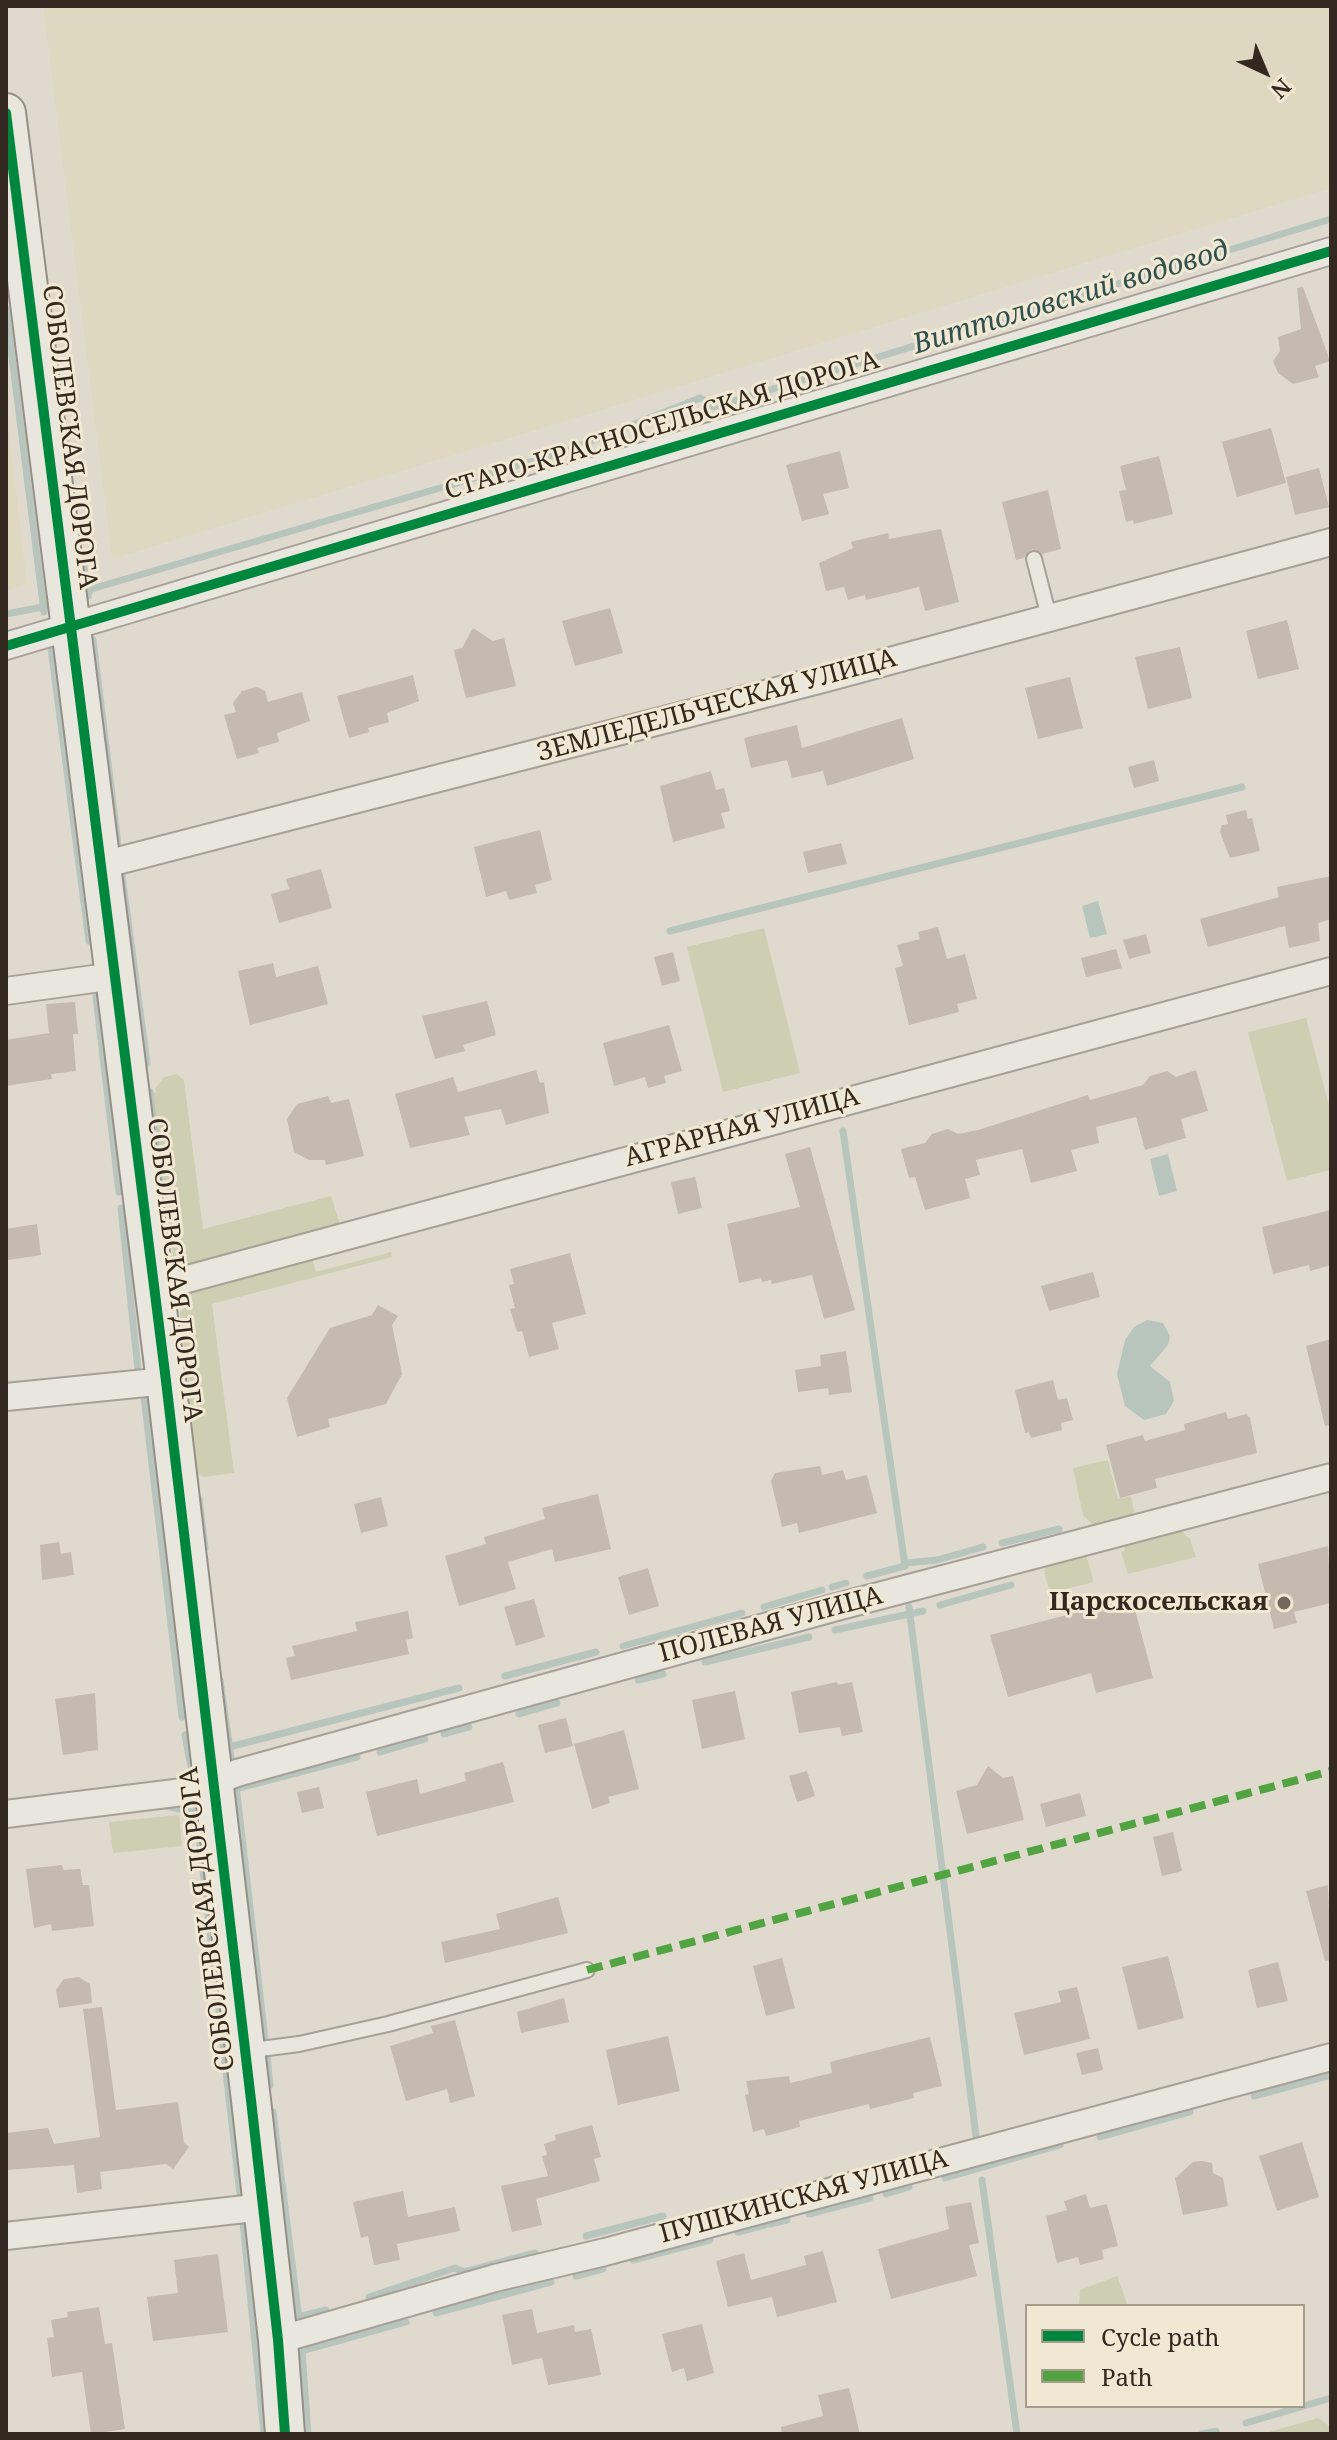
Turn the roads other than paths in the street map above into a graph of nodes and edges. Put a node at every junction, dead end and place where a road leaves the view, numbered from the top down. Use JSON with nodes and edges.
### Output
{"nodes":[{"id":1,"x":6,"y":113,"type":"edge"},
{"id":2,"x":1331,"y":251,"type":"edge"},
{"id":3,"x":1331,"y":542,"type":"edge"},
{"id":4,"x":1034,"y":559,"type":"dead end"},
{"id":5,"x":1049,"y":617,"type":"junction"},
{"id":6,"x":71,"y":625,"type":"junction"},
{"id":7,"x":6,"y":646,"type":"edge"},
{"id":8,"x":102,"y":865,"type":"junction"},
{"id":9,"x":1331,"y":971,"type":"edge"},
{"id":10,"x":115,"y":976,"type":"junction"},
{"id":11,"x":6,"y":991,"type":"edge"},
{"id":12,"x":154,"y":1288,"type":"junction"},
{"id":13,"x":166,"y":1381,"type":"junction"},
{"id":14,"x":6,"y":1397,"type":"edge"},
{"id":15,"x":1331,"y":1477,"type":"edge"},
{"id":16,"x":214,"y":1782,"type":"junction"},
{"id":17,"x":6,"y":1814,"type":"edge"},
{"id":18,"x":587,"y":1970,"type":"dead end"},
{"id":19,"x":260,"y":2049,"type":"junction"},
{"id":20,"x":1331,"y":2057,"type":"edge"},
{"id":21,"x":263,"y":2207,"type":"junction"},
{"id":22,"x":6,"y":2236,"type":"edge"},
{"id":23,"x":278,"y":2340,"type":"junction"},
{"id":24,"x":285,"y":2434,"type":"edge"}],
"edges":[{"from":1,"to":6,"type":"street","name":"СОБОЛЕВСКАЯ ДОРОГА"},
{"from":2,"to":6,"type":"street","name":"СТАРО-КРАСНОСЕЛЬСКАЯ ДОРОГА"},
{"from":3,"to":5,"type":"street","name":"ЗЕМЛЕДЕЛЬЧЕСКАЯ УЛИЦА"},
{"from":4,"to":5,"type":"lane"},
{"from":5,"to":8,"type":"street","name":"ЗЕМЛЕДЕЛЬЧЕСКАЯ УЛИЦА"},
{"from":6,"to":7,"type":"street","name":"СТАРО-КРАСНОСЕЛЬСКАЯ ДОРОГА"},
{"from":6,"to":8,"type":"street","name":"СОБОЛЕВСКАЯ ДОРОГА"},
{"from":8,"to":10,"type":"street","name":"СОБОЛЕВСКАЯ ДОРОГА"},
{"from":9,"to":12,"type":"street","name":"АГРАРНАЯ УЛИЦА"},
{"from":10,"to":11,"type":"street"},
{"from":10,"to":12,"type":"street","name":"СОБОЛЕВСКАЯ ДОРОГА"},
{"from":12,"to":13,"type":"street","name":"СОБОЛЕВСКАЯ ДОРОГА"},
{"from":13,"to":14,"type":"street"},
{"from":13,"to":16,"type":"street","name":"СОБОЛЕВСКАЯ ДОРОГА"},
{"from":15,"to":16,"type":"street","name":"ПОЛЕВАЯ УЛИЦА"},
{"from":16,"to":17,"type":"street","name":"ПОЛЕВАЯ УЛИЦА"},
{"from":16,"to":19,"type":"street","name":"СОБОЛЕВСКАЯ ДОРОГА"},
{"from":18,"to":19,"type":"lane"},
{"from":19,"to":21,"type":"street","name":"СОБОЛЕВСКАЯ ДОРОГА"},
{"from":20,"to":23,"type":"street","name":"ПУШКИНСКАЯ УЛИЦА"},
{"from":21,"to":22,"type":"street"},
{"from":21,"to":23,"type":"street","name":"СОБОЛЕВСКАЯ ДОРОГА"},
{"from":23,"to":24,"type":"street","name":"СОБОЛЕВСКАЯ ДОРОГА"}]}
